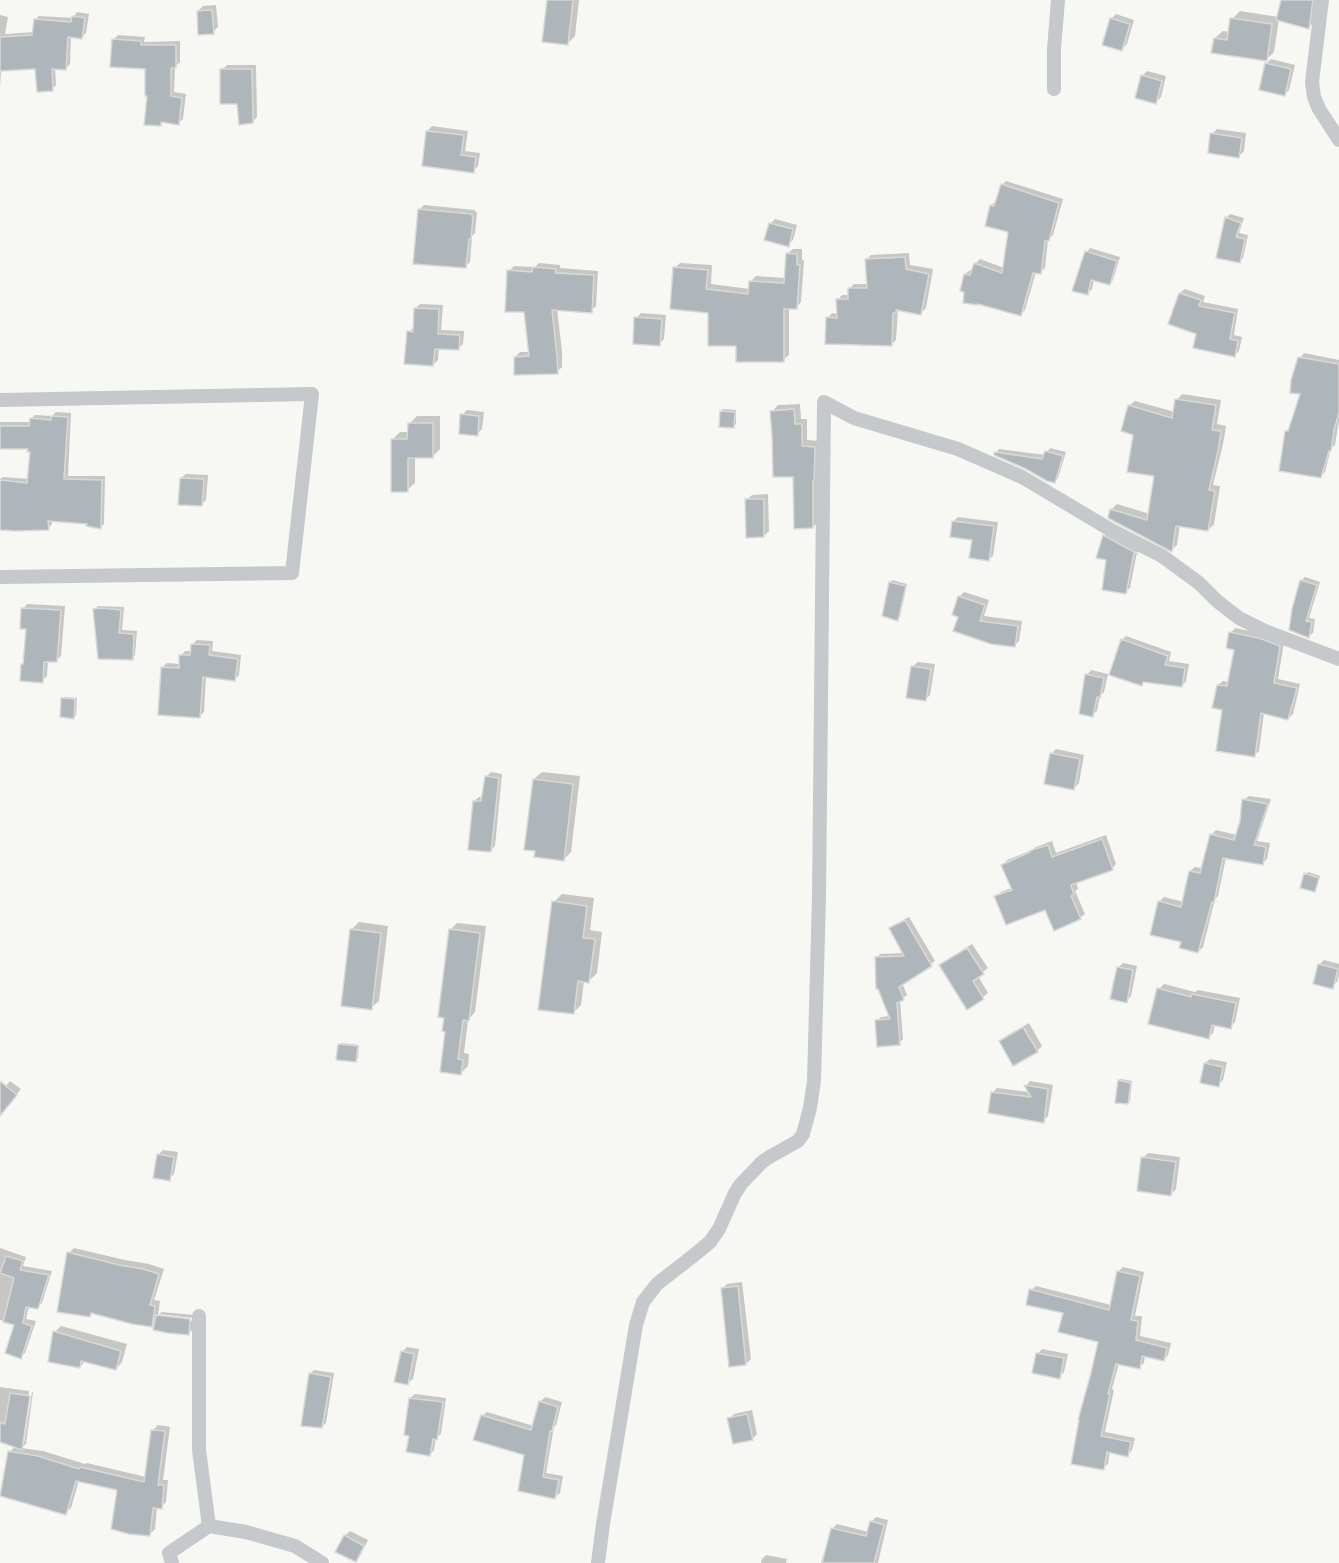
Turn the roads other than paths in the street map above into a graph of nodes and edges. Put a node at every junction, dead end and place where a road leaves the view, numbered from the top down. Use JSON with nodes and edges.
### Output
{"nodes":[{"id":1,"x":1058,"y":0,"type":"edge"},
{"id":2,"x":1322,"y":0,"type":"edge"},
{"id":3,"x":1054,"y":89,"type":"dead end"},
{"id":4,"x":1339,"y":140,"type":"edge"},
{"id":5,"x":0,"y":400,"type":"edge"},
{"id":6,"x":0,"y":577,"type":"edge"},
{"id":7,"x":1339,"y":659,"type":"edge"},
{"id":8,"x":199,"y":1317,"type":"dead end"},
{"id":9,"x":209,"y":1526,"type":"junction"},
{"id":10,"x":172,"y":1563,"type":"edge"},
{"id":11,"x":322,"y":1563,"type":"edge"},
{"id":12,"x":598,"y":1563,"type":"edge"}],
"edges":[{"from":1,"to":3,"type":"street"},
{"from":2,"to":4,"type":"street"},
{"from":5,"to":6,"type":"street"},
{"from":7,"to":12,"type":"street"},
{"from":8,"to":9,"type":"street"},
{"from":9,"to":10,"type":"street"},
{"from":9,"to":11,"type":"street"}]}
